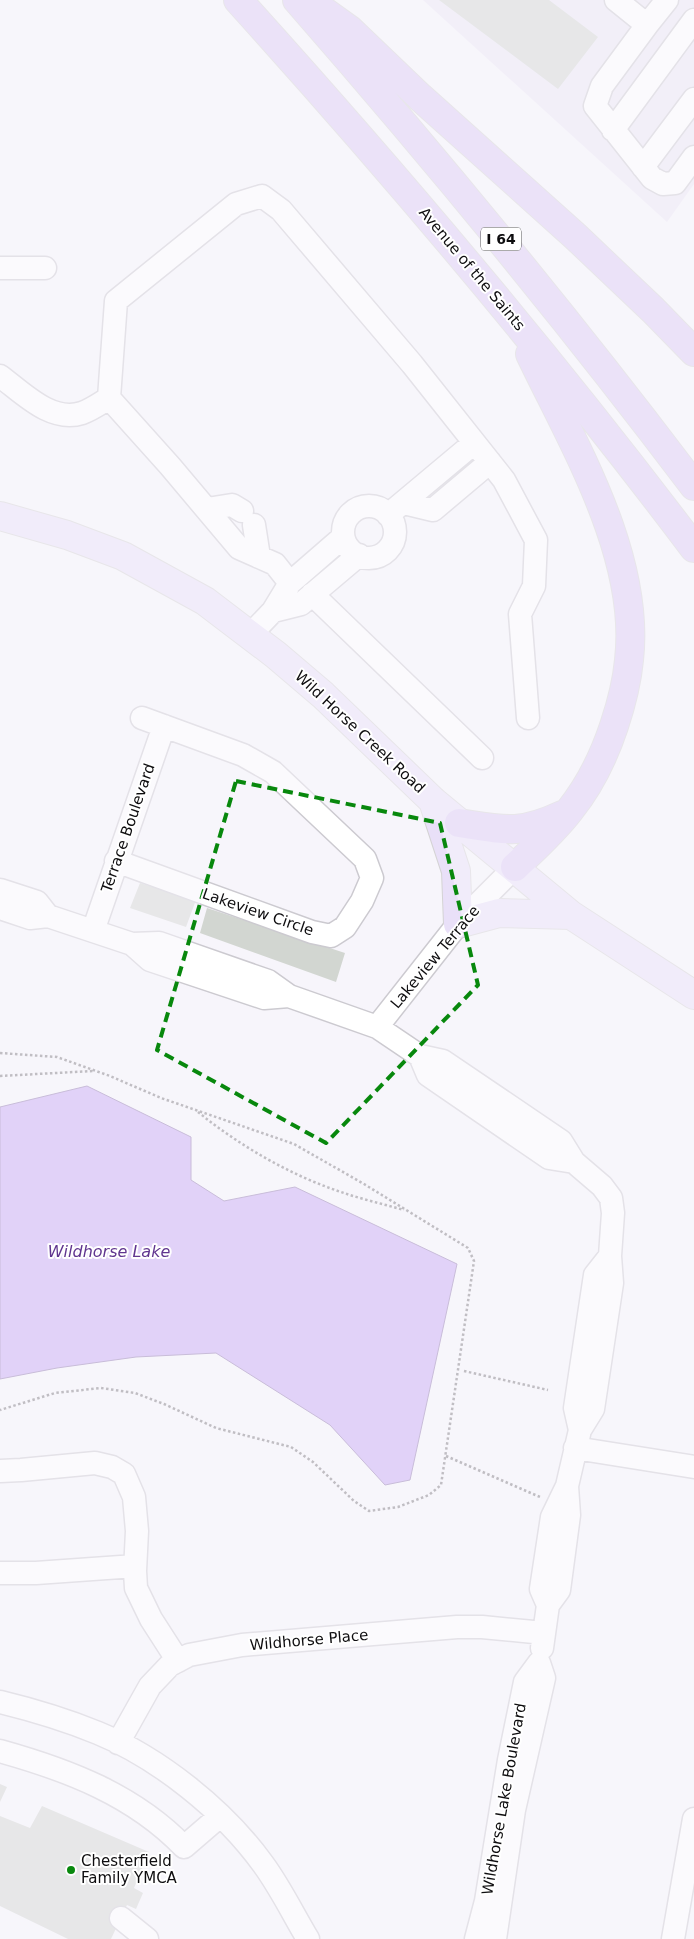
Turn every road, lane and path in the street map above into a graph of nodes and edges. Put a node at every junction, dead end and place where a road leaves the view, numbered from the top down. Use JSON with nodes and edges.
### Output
{"nodes":[{"id":1,"x":238,"y":0,"type":"edge"},
{"id":2,"x":297,"y":0,"type":"edge"},
{"id":3,"x":308,"y":0,"type":"edge"},
{"id":4,"x":616,"y":0,"type":"edge"},
{"id":5,"x":667,"y":0,"type":"edge"},
{"id":6,"x":694,"y":20,"type":"edge"},
{"id":7,"x":648,"y":25,"type":"junction"},
{"id":8,"x":694,"y":98,"type":"edge"},
{"id":9,"x":613,"y":130,"type":"junction"},
{"id":10,"x":694,"y":157,"type":"edge"},
{"id":11,"x":643,"y":167,"type":"junction"},
{"id":12,"x":0,"y":268,"type":"edge"},
{"id":13,"x":45,"y":268,"type":"dead end"},
{"id":14,"x":510,"y":314,"type":"junction"},
{"id":15,"x":694,"y":352,"type":"edge"},
{"id":16,"x":0,"y":376,"type":"edge"},
{"id":17,"x":109,"y":398,"type":"junction"},
{"id":18,"x":474,"y":443,"type":"junction"},
{"id":19,"x":490,"y":462,"type":"junction"},
{"id":20,"x":694,"y":486,"type":"edge"},
{"id":21,"x":0,"y":500,"type":"edge"},
{"id":22,"x":206,"y":509,"type":"junction"},
{"id":23,"x":396,"y":509,"type":"junction"},
{"id":24,"x":0,"y":516,"type":"edge"},
{"id":25,"x":40,"y":526,"type":"junction"},
{"id":26,"x":343,"y":537,"type":"junction"},
{"id":27,"x":694,"y":548,"type":"edge"},
{"id":28,"x":359,"y":555,"type":"junction"},
{"id":29,"x":259,"y":557,"type":"junction"},
{"id":30,"x":290,"y":583,"type":"junction"},
{"id":31,"x":312,"y":594,"type":"junction"},
{"id":32,"x":273,"y":611,"type":"junction"},
{"id":33,"x":251,"y":634,"type":"junction"},
{"id":34,"x":142,"y":718,"type":"dead end"},
{"id":35,"x":528,"y":718,"type":"dead end"},
{"id":36,"x":164,"y":726,"type":"junction"},
{"id":37,"x":482,"y":758,"type":"dead end"},
{"id":38,"x":432,"y":801,"type":"junction"},
{"id":39,"x":570,"y":811,"type":"junction"},
{"id":40,"x":459,"y":823,"type":"junction"},
{"id":41,"x":116,"y":862,"type":"junction"},
{"id":42,"x":515,"y":867,"type":"junction"},
{"id":43,"x":0,"y":890,"type":"edge"},
{"id":44,"x":0,"y":908,"type":"edge"},
{"id":45,"x":571,"y":914,"type":"junction"},
{"id":46,"x":48,"y":916,"type":"junction"},
{"id":47,"x":458,"y":924,"type":"junction"},
{"id":48,"x":93,"y":931,"type":"junction"},
{"id":49,"x":694,"y":995,"type":"edge"},
{"id":50,"x":377,"y":1027,"type":"junction"},
{"id":51,"x":0,"y":1054,"type":"edge"},
{"id":52,"x":95,"y":1070,"type":"junction"},
{"id":53,"x":0,"y":1076,"type":"edge"},
{"id":54,"x":195,"y":1110,"type":"junction"},
{"id":55,"x":408,"y":1211,"type":"junction"},
{"id":56,"x":464,"y":1371,"type":"dead end"},
{"id":57,"x":548,"y":1390,"type":"dead end"},
{"id":58,"x":0,"y":1410,"type":"edge"},
{"id":59,"x":577,"y":1439,"type":"junction"},
{"id":60,"x":446,"y":1456,"type":"junction"},
{"id":61,"x":694,"y":1467,"type":"edge"},
{"id":62,"x":0,"y":1471,"type":"edge"},
{"id":63,"x":540,"y":1497,"type":"dead end"},
{"id":64,"x":135,"y":1566,"type":"junction"},
{"id":65,"x":0,"y":1573,"type":"edge"},
{"id":66,"x":544,"y":1632,"type":"junction"},
{"id":67,"x":178,"y":1660,"type":"junction"},
{"id":68,"x":539,"y":1663,"type":"junction"},
{"id":69,"x":0,"y":1702,"type":"edge"},
{"id":70,"x":118,"y":1743,"type":"junction"},
{"id":71,"x":0,"y":1751,"type":"edge"},
{"id":72,"x":220,"y":1816,"type":"junction"},
{"id":73,"x":694,"y":1819,"type":"edge"},
{"id":74,"x":121,"y":1918,"type":"dead end"},
{"id":75,"x":147,"y":1939,"type":"edge"},
{"id":76,"x":308,"y":1939,"type":"edge"},
{"id":77,"x":476,"y":1939,"type":"edge"},
{"id":78,"x":495,"y":1939,"type":"edge"},
{"id":79,"x":673,"y":1939,"type":"edge"}],
"edges":[{"from":1,"to":14,"type":"highway","name":"Avenue of the Saints","number":"I 64"},
{"from":2,"to":20,"type":"highway","number":"I 64"},
{"from":3,"to":15,"type":"highway"},
{"from":4,"to":7,"type":"street"},
{"from":5,"to":7,"type":"street"},
{"from":6,"to":9,"type":"street"},
{"from":7,"to":9,"type":"street"},
{"from":8,"to":11,"type":"street"},
{"from":9,"to":11,"type":"street"},
{"from":10,"to":11,"type":"street"},
{"from":12,"to":13,"type":"street"},
{"from":14,"to":27,"type":"highway","name":"Avenue of the Saints","number":"I 64"},
{"from":14,"to":39,"type":"highway"},
{"from":16,"to":17,"type":"street"},
{"from":17,"to":18,"type":"street"},
{"from":17,"to":22,"type":"street"},
{"from":18,"to":19,"type":"street"},
{"from":18,"to":23,"type":"street"},
{"from":19,"to":23,"type":"street"},
{"from":19,"to":35,"type":"street"},
{"from":21,"to":25,"type":"main road"},
{"from":22,"to":29,"type":"street"},
{"from":22,"to":29,"type":"street"},
{"from":23,"to":26,"type":"street"},
{"from":23,"to":28,"type":"street"},
{"from":24,"to":25,"type":"main road","name":"Wild Horse Creek Road"},
{"from":25,"to":33,"type":"main road","name":"Wild Horse Creek Road"},
{"from":26,"to":28,"type":"street"},
{"from":26,"to":30,"type":"street"},
{"from":28,"to":31,"type":"street"},
{"from":29,"to":30,"type":"street"},
{"from":30,"to":32,"type":"street"},
{"from":31,"to":32,"type":"street"},
{"from":31,"to":37,"type":"street"},
{"from":32,"to":33,"type":"street"},
{"from":33,"to":38,"type":"main road","name":"Wild Horse Creek Road"},
{"from":34,"to":36,"type":"street"},
{"from":36,"to":41,"type":"street","name":"Terrace Boulevard"},
{"from":36,"to":41,"type":"street","name":"Lakeview Circle"},
{"from":38,"to":40,"type":"main road","name":"Wild Horse Creek Road"},
{"from":38,"to":47,"type":"main road"},
{"from":39,"to":40,"type":"highway"},
{"from":39,"to":42,"type":"highway"},
{"from":40,"to":42,"type":"main road","name":"Wild Horse Creek Road"},
{"from":41,"to":48,"type":"street","name":"Terrace Boulevard"},
{"from":42,"to":45,"type":"main road","name":"Wild Horse Creek Road"},
{"from":42,"to":47,"type":"street","name":"Lakeview Terrace"},
{"from":43,"to":46,"type":"street","name":"Wildhorse Lake Boulevard"},
{"from":44,"to":46,"type":"street","name":"Wildhorse Lake Boulevard"},
{"from":45,"to":47,"type":"main road"},
{"from":45,"to":49,"type":"main road","name":"Wild Horse Creek Road"},
{"from":46,"to":48,"type":"street","name":"Wildhorse Lake Boulevard"},
{"from":47,"to":50,"type":"street","name":"Lakeview Terrace"},
{"from":48,"to":50,"type":"street","name":"Wildhorse Lake Boulevard"},
{"from":50,"to":59,"type":"street","name":"Wildhorse Lake Boulevard"},
{"from":51,"to":52,"type":"path"},
{"from":52,"to":53,"type":"path"},
{"from":52,"to":54,"type":"path"},
{"from":54,"to":55,"type":"path"},
{"from":54,"to":55,"type":"path"},
{"from":55,"to":60,"type":"path"},
{"from":56,"to":57,"type":"path"},
{"from":58,"to":60,"type":"path"},
{"from":59,"to":61,"type":"street"},
{"from":59,"to":66,"type":"street","name":"Wildhorse Lake Boulevard"},
{"from":60,"to":63,"type":"path"},
{"from":62,"to":64,"type":"street"},
{"from":64,"to":65,"type":"street"},
{"from":64,"to":67,"type":"street"},
{"from":66,"to":67,"type":"street","name":"Wildhorse Place"},
{"from":66,"to":68,"type":"street","name":"Wildhorse Lake Boulevard"},
{"from":67,"to":70,"type":"street","name":"Wildhorse Place"},
{"from":68,"to":77,"type":"street","name":"Wildhorse Lake Boulevard"},
{"from":68,"to":78,"type":"street","name":"Wildhorse Lake Boulevard"},
{"from":69,"to":70,"type":"street"},
{"from":70,"to":72,"type":"street"},
{"from":71,"to":72,"type":"street"},
{"from":72,"to":76,"type":"street"},
{"from":73,"to":79,"type":"street"},
{"from":74,"to":75,"type":"street"}]}
